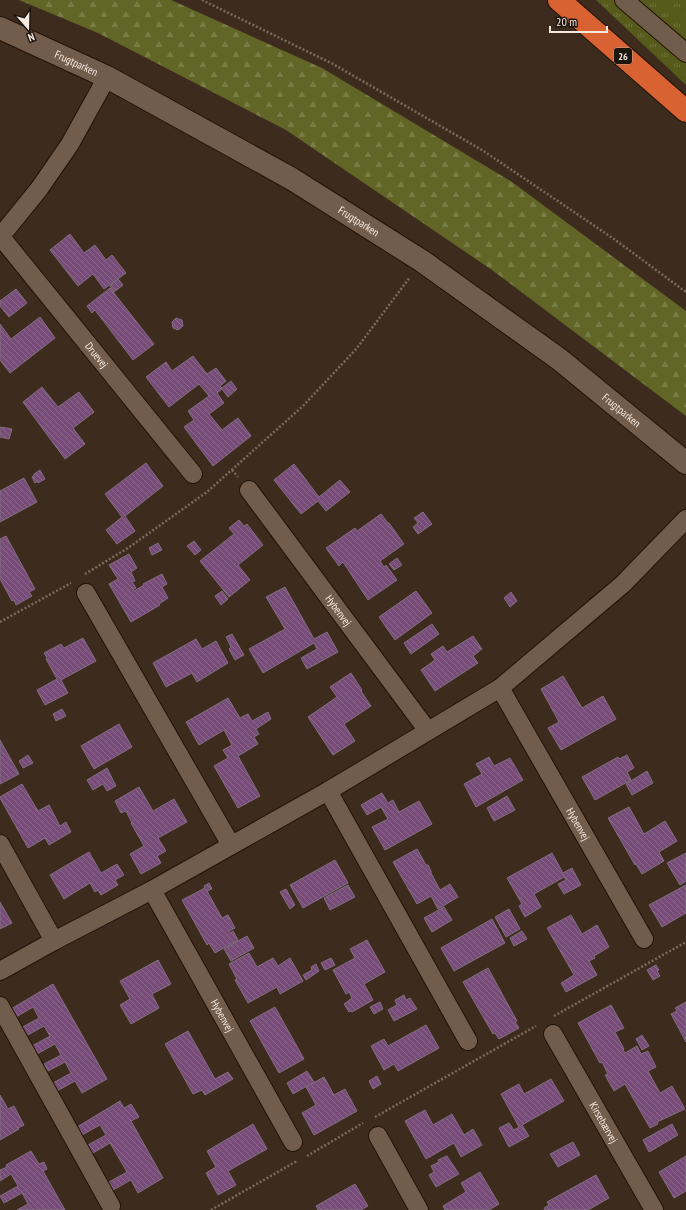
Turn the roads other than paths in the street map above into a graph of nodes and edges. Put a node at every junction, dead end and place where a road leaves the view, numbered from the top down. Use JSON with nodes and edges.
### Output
{"nodes":[{"id":1,"x":560,"y":0,"type":"edge"},
{"id":2,"x":624,"y":0,"type":"edge"},
{"id":3,"x":0,"y":28,"type":"edge"},
{"id":4,"x":686,"y":53,"type":"edge"},
{"id":5,"x":107,"y":77,"type":"junction"},
{"id":6,"x":686,"y":111,"type":"edge"},
{"id":7,"x":0,"y":237,"type":"edge"},
{"id":8,"x":686,"y":463,"type":"edge"},
{"id":9,"x":193,"y":474,"type":"dead end"},
{"id":10,"x":249,"y":490,"type":"dead end"},
{"id":11,"x":686,"y":519,"type":"edge"},
{"id":12,"x":86,"y":593,"type":"dead end"},
{"id":13,"x":500,"y":688,"type":"junction"},
{"id":14,"x":428,"y":731,"type":"junction"},
{"id":15,"x":328,"y":791,"type":"junction"},
{"id":16,"x":0,"y":844,"type":"edge"},
{"id":17,"x":231,"y":845,"type":"junction"},
{"id":18,"x":152,"y":890,"type":"junction"},
{"id":19,"x":644,"y":939,"type":"dead end"},
{"id":20,"x":54,"y":941,"type":"junction"},
{"id":21,"x":0,"y":971,"type":"edge"},
{"id":22,"x":0,"y":1006,"type":"edge"},
{"id":23,"x":548,"y":1025,"type":"road end"},
{"id":24,"x":468,"y":1041,"type":"dead end"},
{"id":25,"x":378,"y":1136,"type":"dead end"},
{"id":26,"x":293,"y":1142,"type":"dead end"},
{"id":27,"x":111,"y":1206,"type":"dead end"},
{"id":28,"x":420,"y":1210,"type":"edge"},
{"id":29,"x":654,"y":1210,"type":"edge"}],
"edges":[{"from":1,"to":6,"type":"highway","number":"26"},
{"from":2,"to":4,"type":"street"},
{"from":3,"to":5,"type":"street","name":"Frugtparken"},
{"from":5,"to":7,"type":"street","name":"Druevej"},
{"from":5,"to":8,"type":"street","name":"Frugtparken"},
{"from":7,"to":9,"type":"street","name":"Druevej"},
{"from":10,"to":14,"type":"street","name":"Hybenvej"},
{"from":11,"to":13,"type":"street"},
{"from":12,"to":17,"type":"street"},
{"from":13,"to":14,"type":"street"},
{"from":13,"to":19,"type":"street","name":"Hybenvej"},
{"from":14,"to":15,"type":"street"},
{"from":15,"to":17,"type":"street"},
{"from":15,"to":24,"type":"street"},
{"from":16,"to":20,"type":"street"},
{"from":17,"to":18,"type":"street"},
{"from":18,"to":20,"type":"street"},
{"from":18,"to":26,"type":"street","name":"Hybenvej"},
{"from":20,"to":21,"type":"street"},
{"from":22,"to":27,"type":"street"},
{"from":23,"to":29,"type":"street","name":"Kirsebærvej"},
{"from":25,"to":28,"type":"street"}]}
